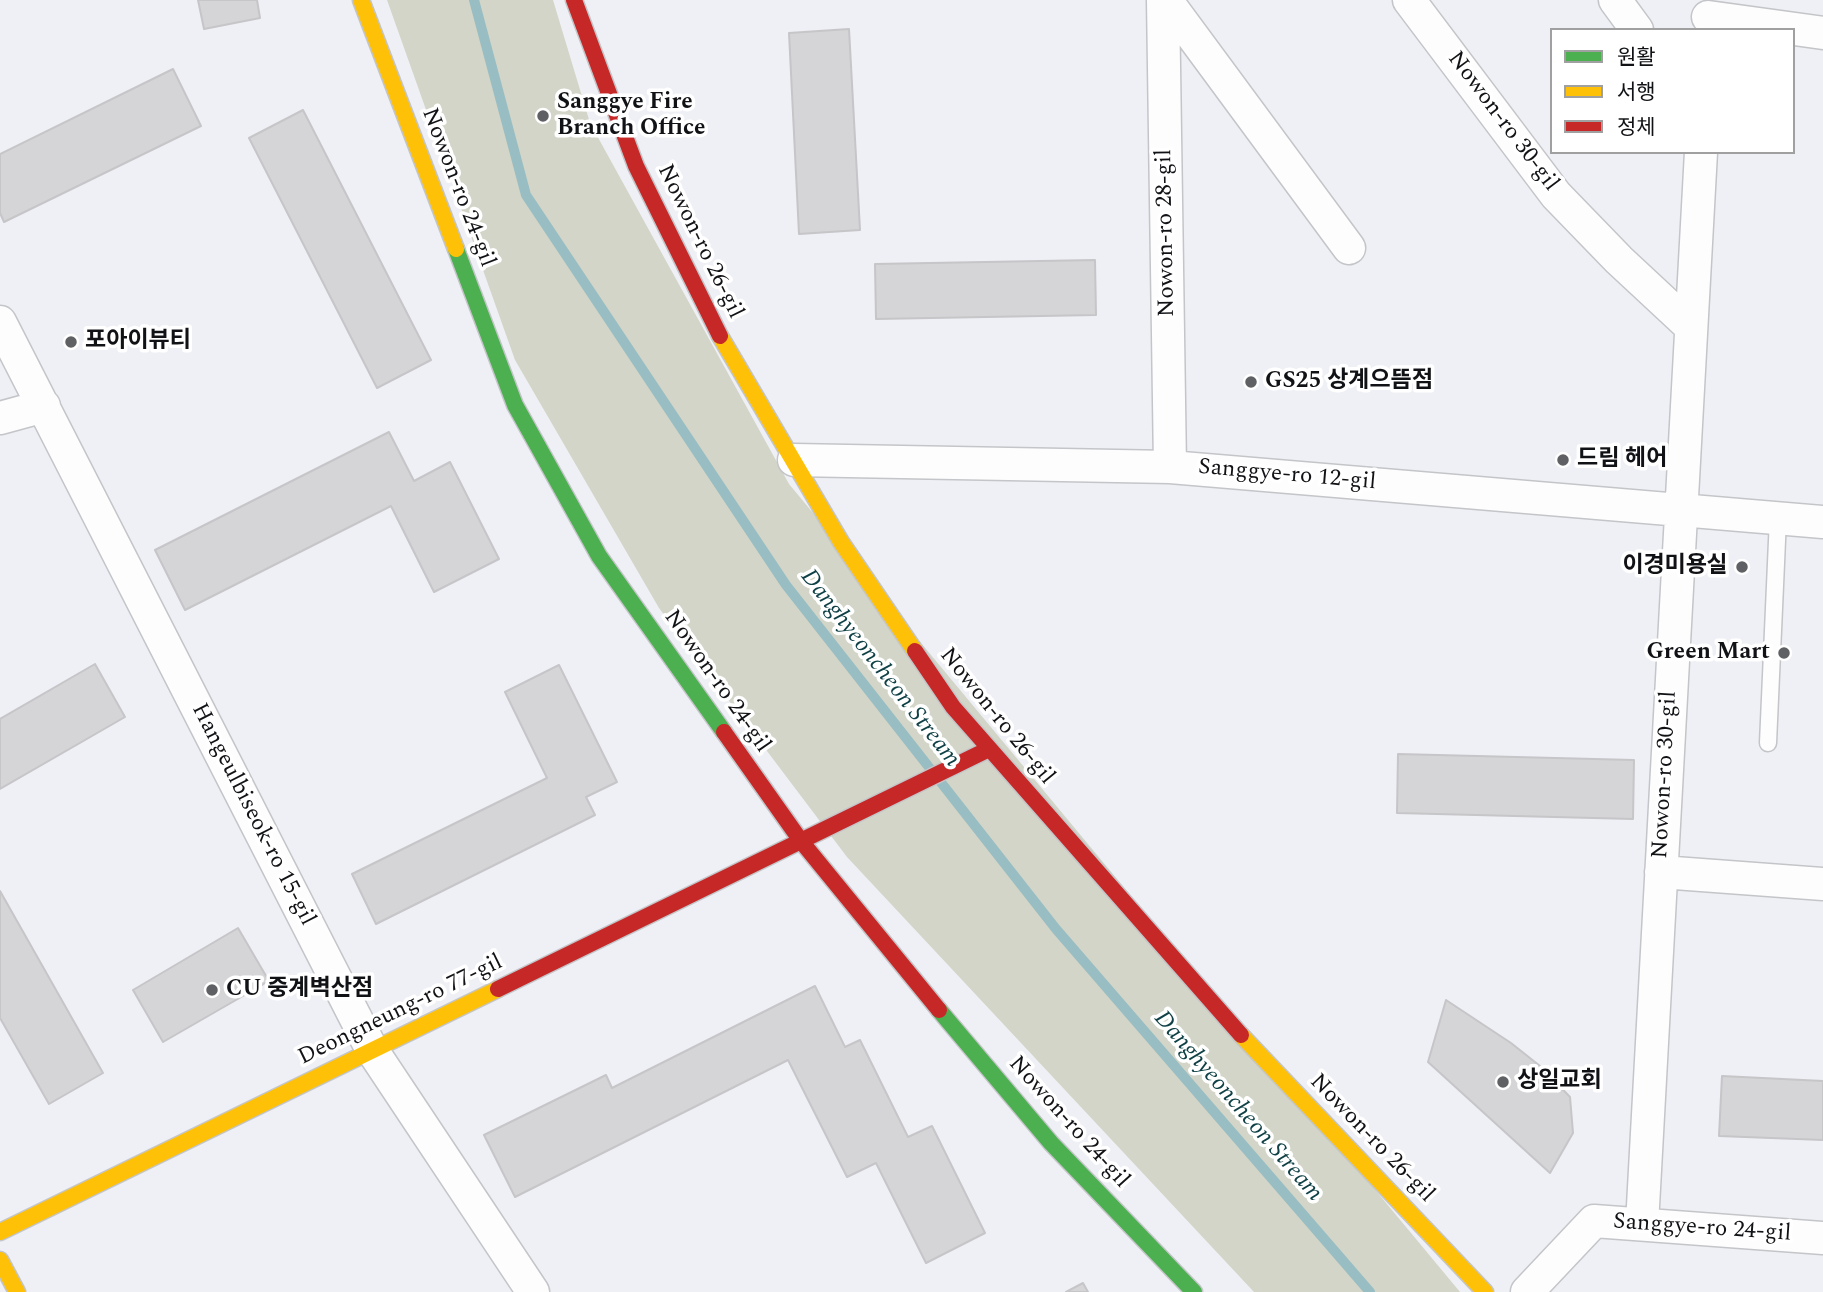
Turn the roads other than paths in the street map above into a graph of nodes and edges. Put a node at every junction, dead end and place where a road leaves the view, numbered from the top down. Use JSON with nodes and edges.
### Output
{"nodes":[{"id":1,"x":361,"y":0,"type":"edge"},
{"id":2,"x":574,"y":0,"type":"edge"},
{"id":3,"x":1165,"y":0,"type":"edge"},
{"id":4,"x":1409,"y":0,"type":"edge"},
{"id":5,"x":1615,"y":0,"type":"edge"},
{"id":6,"x":1708,"y":16,"type":"edge"},
{"id":7,"x":1636,"y":28,"type":"edge"},
{"id":8,"x":1789,"y":28,"type":"edge"},
{"id":9,"x":1795,"y":29,"type":"edge"},
{"id":10,"x":1823,"y":33,"type":"edge"},
{"id":11,"x":1701,"y":154,"type":"edge"},
{"id":12,"x":1349,"y":248,"type":"dead end"},
{"id":13,"x":0,"y":322,"type":"edge"},
{"id":14,"x":1691,"y":327,"type":"junction"},
{"id":15,"x":44,"y":406,"type":"junction"},
{"id":16,"x":0,"y":418,"type":"edge"},
{"id":17,"x":794,"y":460,"type":"junction"},
{"id":18,"x":1170,"y":467,"type":"junction"},
{"id":19,"x":1681,"y":509,"type":"junction"},
{"id":20,"x":1778,"y":518,"type":"junction"},
{"id":21,"x":1823,"y":522,"type":"edge"},
{"id":22,"x":1768,"y":743,"type":"dead end"},
{"id":23,"x":982,"y":752,"type":"junction"},
{"id":24,"x":801,"y":841,"type":"junction"},
{"id":25,"x":1661,"y":872,"type":"junction"},
{"id":26,"x":1823,"y":884,"type":"edge"},
{"id":27,"x":372,"y":1050,"type":"junction"},
{"id":28,"x":1642,"y":1224,"type":"junction"},
{"id":29,"x":0,"y":1232,"type":"edge"},
{"id":30,"x":1823,"y":1238,"type":"edge"},
{"id":31,"x":0,"y":1260,"type":"edge"},
{"id":32,"x":17,"y":1292,"type":"edge"},
{"id":33,"x":533,"y":1292,"type":"edge"},
{"id":34,"x":1194,"y":1292,"type":"edge"},
{"id":35,"x":1485,"y":1292,"type":"edge"},
{"id":36,"x":1527,"y":1292,"type":"edge"}],
"edges":[{"from":1,"to":24,"type":"street","name":"Nowon-ro 24-gil"},
{"from":2,"to":17,"type":"street","name":"Nowon-ro 26-gil"},
{"from":3,"to":12,"type":"street","name":"Nowon-ro 28-gil"},
{"from":3,"to":18,"type":"street","name":"Nowon-ro 28-gil"},
{"from":4,"to":14,"type":"street","name":"Nowon-ro 30-gil"},
{"from":5,"to":7,"type":"street"},
{"from":6,"to":8,"type":"street"},
{"from":9,"to":10,"type":"street"},
{"from":11,"to":14,"type":"street","name":"Nowon-ro 30-gil"},
{"from":13,"to":15,"type":"street","name":"Hangeulbiseok-ro 15-gil"},
{"from":14,"to":19,"type":"street","name":"Nowon-ro 30-gil"},
{"from":15,"to":16,"type":"street"},
{"from":15,"to":27,"type":"street","name":"Hangeulbiseok-ro 15-gil"},
{"from":17,"to":18,"type":"street","name":"Sanggye-ro 12-gil"},
{"from":17,"to":23,"type":"street","name":"Nowon-ro 26-gil"},
{"from":18,"to":19,"type":"street","name":"Sanggye-ro 12-gil"},
{"from":19,"to":20,"type":"street","name":"Sanggye-ro 12-gil"},
{"from":19,"to":25,"type":"street","name":"Nowon-ro 30-gil"},
{"from":20,"to":21,"type":"street","name":"Sanggye-ro 12-gil"},
{"from":20,"to":22,"type":"lane"},
{"from":23,"to":24,"type":"street","name":"Deongneung-ro 77-gil"},
{"from":23,"to":35,"type":"street","name":"Nowon-ro 26-gil"},
{"from":24,"to":27,"type":"street","name":"Deongneung-ro 77-gil"},
{"from":24,"to":34,"type":"street","name":"Nowon-ro 24-gil"},
{"from":25,"to":26,"type":"street"},
{"from":25,"to":28,"type":"street","name":"Nowon-ro 30-gil"},
{"from":27,"to":29,"type":"street","name":"Deongneung-ro 77-gil"},
{"from":27,"to":33,"type":"street","name":"Hangeulbiseok-ro 15-gil"},
{"from":28,"to":30,"type":"street","name":"Sanggye-ro 24-gil"},
{"from":28,"to":36,"type":"street","name":"Sanggye-ro 24-gil"},
{"from":31,"to":32,"type":"street"}]}
